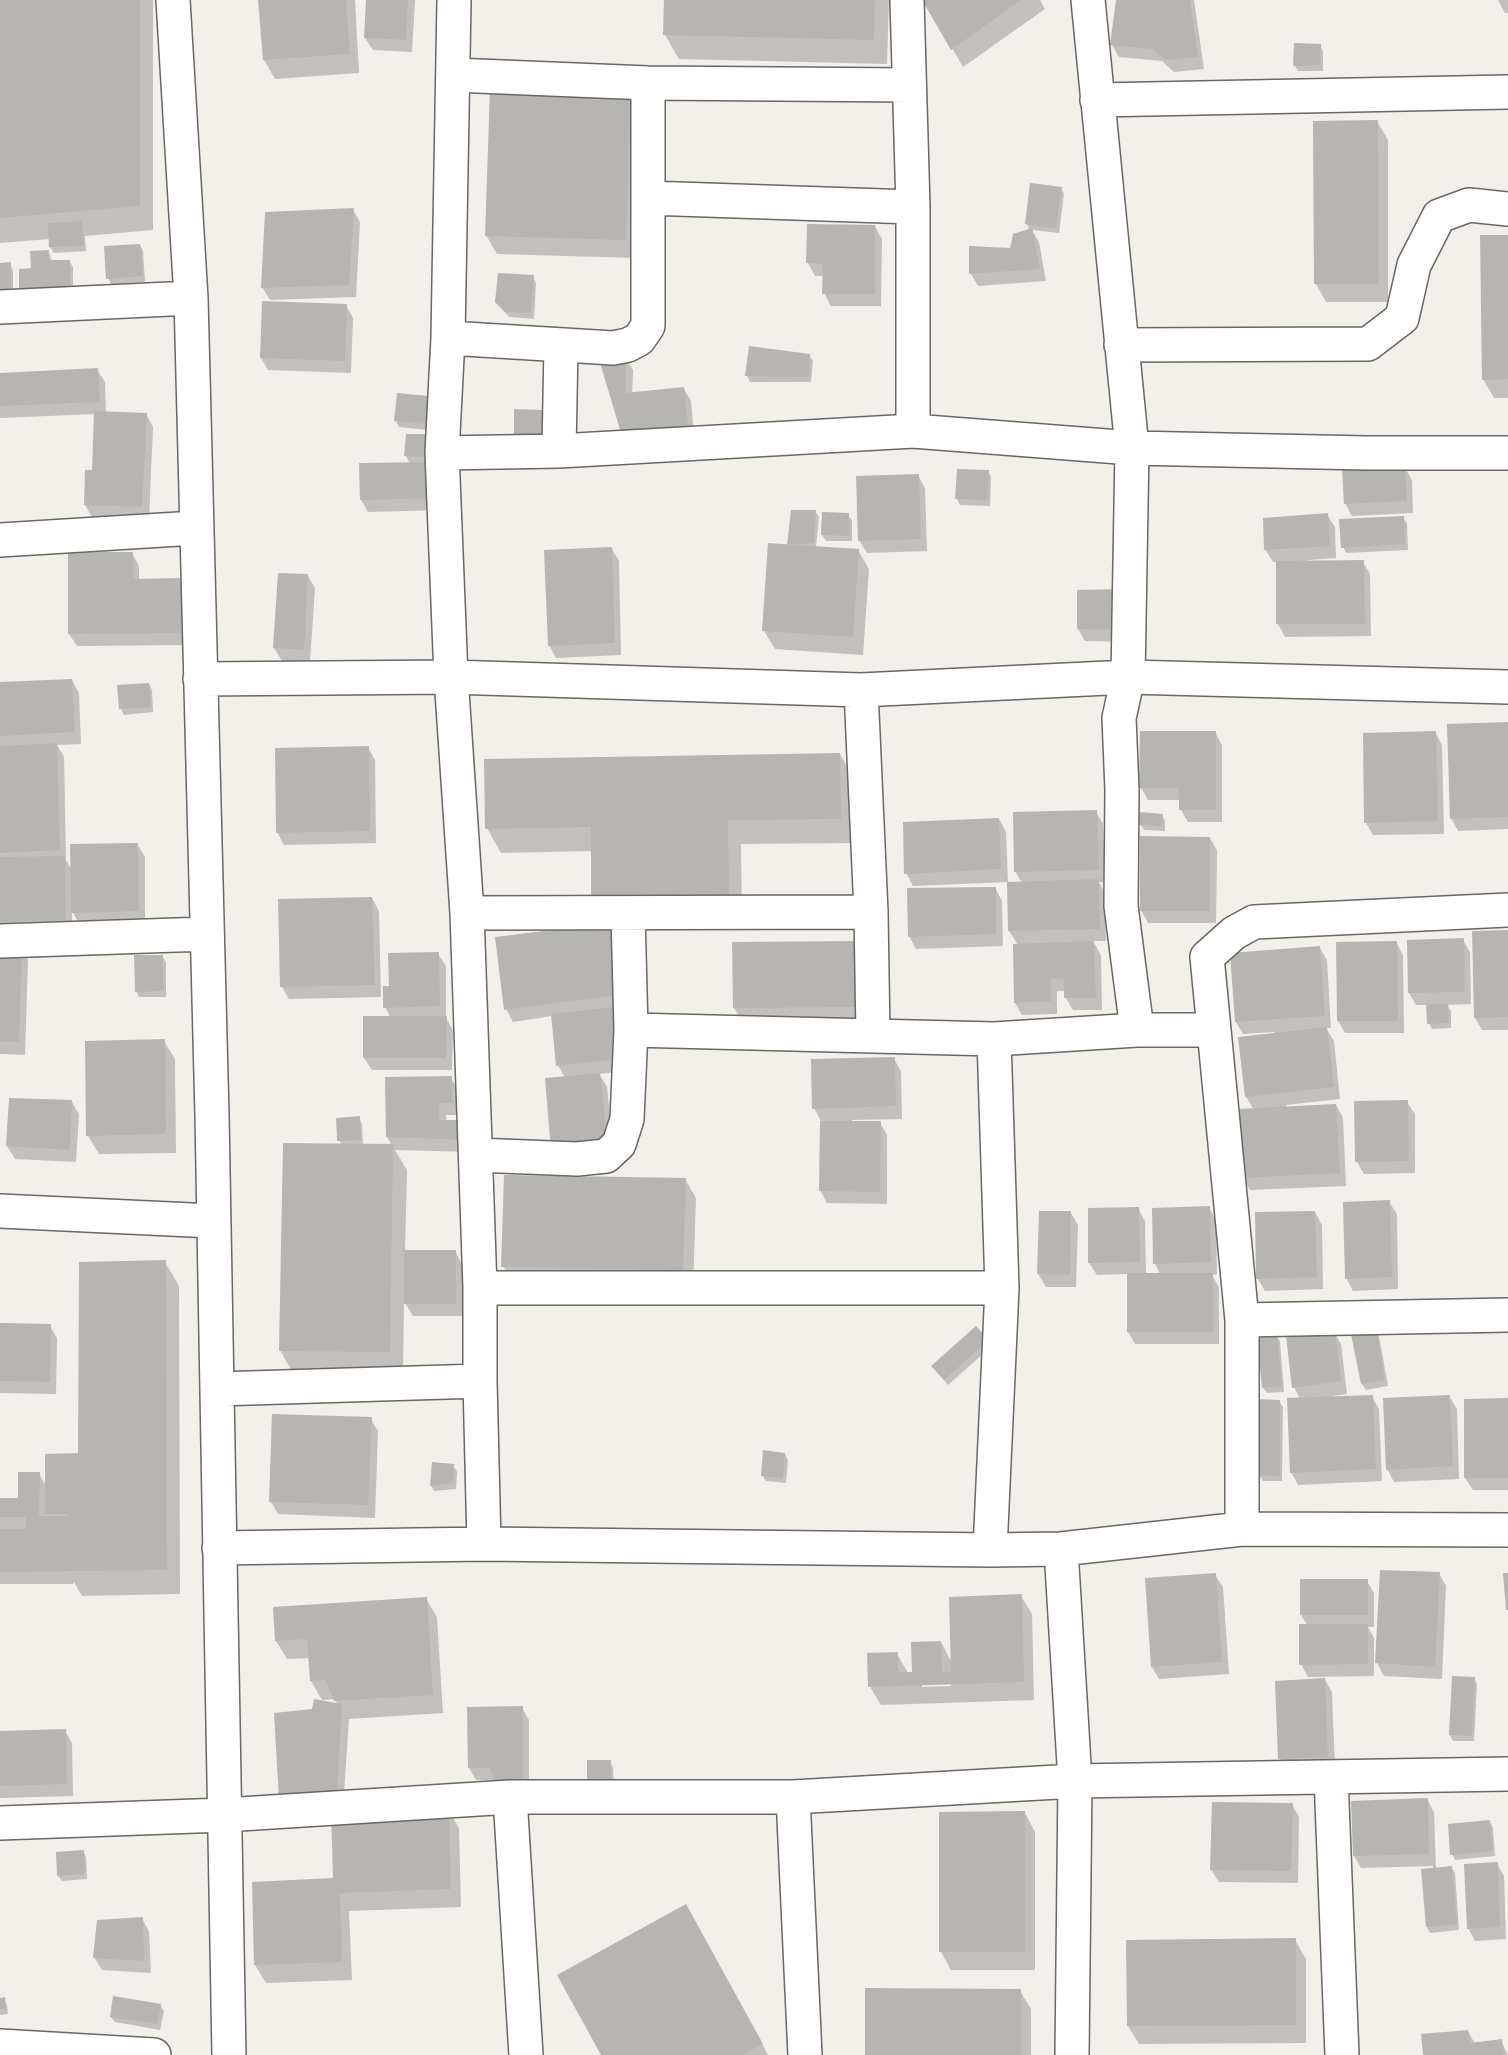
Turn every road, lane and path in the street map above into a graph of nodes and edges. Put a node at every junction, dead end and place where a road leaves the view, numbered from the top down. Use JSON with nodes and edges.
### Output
{"nodes":[{"id":1,"x":173,"y":0,"type":"edge"},
{"id":2,"x":454,"y":0,"type":"edge"},
{"id":3,"x":907,"y":0,"type":"edge"},
{"id":4,"x":1088,"y":0,"type":"edge"},
{"id":5,"x":454,"y":75,"type":"junction"},
{"id":6,"x":648,"y":83,"type":"junction"},
{"id":7,"x":909,"y":85,"type":"junction"},
{"id":8,"x":1508,"y":92,"type":"edge"},
{"id":9,"x":1096,"y":100,"type":"junction"},
{"id":10,"x":648,"y":198,"type":"junction"},
{"id":11,"x":913,"y":207,"type":"junction"},
{"id":12,"x":1508,"y":209,"type":"edge"},
{"id":13,"x":191,"y":298,"type":"junction"},
{"id":14,"x":0,"y":307,"type":"edge"},
{"id":15,"x":448,"y":338,"type":"junction"},
{"id":16,"x":1121,"y":345,"type":"junction"},
{"id":17,"x":561,"y":346,"type":"junction"},
{"id":18,"x":913,"y":431,"type":"junction"},
{"id":19,"x":1132,"y":448,"type":"junction"},
{"id":20,"x":559,"y":451,"type":"junction"},
{"id":21,"x":442,"y":453,"type":"junction"},
{"id":22,"x":1508,"y":453,"type":"edge"},
{"id":23,"x":195,"y":528,"type":"junction"},
{"id":24,"x":0,"y":540,"type":"edge"},
{"id":25,"x":451,"y":677,"type":"junction"},
{"id":26,"x":1128,"y":677,"type":"junction"},
{"id":27,"x":200,"y":680,"type":"junction"},
{"id":28,"x":1508,"y":687,"type":"edge"},
{"id":29,"x":861,"y":690,"type":"junction"},
{"id":30,"x":1508,"y":910,"type":"edge"},
{"id":31,"x":871,"y":912,"type":"junction"},
{"id":32,"x":467,"y":914,"type":"junction"},
{"id":33,"x":628,"y":914,"type":"junction"},
{"id":34,"x":206,"y":934,"type":"junction"},
{"id":35,"x":0,"y":941,"type":"edge"},
{"id":36,"x":631,"y":1030,"type":"junction"},
{"id":37,"x":1137,"y":1030,"type":"junction"},
{"id":38,"x":1214,"y":1030,"type":"junction"},
{"id":39,"x":873,"y":1036,"type":"junction"},
{"id":40,"x":994,"y":1039,"type":"junction"},
{"id":41,"x":476,"y":1155,"type":"junction"},
{"id":42,"x":0,"y":1211,"type":"edge"},
{"id":43,"x":213,"y":1221,"type":"junction"},
{"id":44,"x":480,"y":1288,"type":"junction"},
{"id":45,"x":1002,"y":1288,"type":"junction"},
{"id":46,"x":1508,"y":1315,"type":"edge"},
{"id":47,"x":1242,"y":1320,"type":"junction"},
{"id":48,"x":480,"y":1381,"type":"junction"},
{"id":49,"x":217,"y":1389,"type":"junction"},
{"id":50,"x":1242,"y":1529,"type":"junction"},
{"id":51,"x":1508,"y":1530,"type":"edge"},
{"id":52,"x":484,"y":1544,"type":"junction"},
{"id":53,"x":219,"y":1548,"type":"junction"},
{"id":54,"x":1061,"y":1549,"type":"junction"},
{"id":55,"x":990,"y":1550,"type":"junction"},
{"id":56,"x":1508,"y":1774,"type":"edge"},
{"id":57,"x":1331,"y":1778,"type":"junction"},
{"id":58,"x":1075,"y":1781,"type":"junction"},
{"id":59,"x":510,"y":1797,"type":"junction"},
{"id":60,"x":793,"y":1797,"type":"junction"},
{"id":61,"x":224,"y":1815,"type":"junction"},
{"id":62,"x":0,"y":1823,"type":"edge"},
{"id":63,"x":0,"y":2046,"type":"edge"},
{"id":64,"x":154,"y":2055,"type":"edge"},
{"id":65,"x":229,"y":2055,"type":"edge"},
{"id":66,"x":526,"y":2055,"type":"edge"},
{"id":67,"x":805,"y":2055,"type":"edge"},
{"id":68,"x":1072,"y":2055,"type":"edge"},
{"id":69,"x":1342,"y":2055,"type":"edge"}],
"edges":[{"from":1,"to":13,"type":"street"},
{"from":2,"to":5,"type":"street"},
{"from":3,"to":7,"type":"street"},
{"from":4,"to":9,"type":"street"},
{"from":5,"to":6,"type":"street"},
{"from":5,"to":15,"type":"street"},
{"from":6,"to":7,"type":"street"},
{"from":6,"to":10,"type":"street"},
{"from":7,"to":11,"type":"street"},
{"from":8,"to":9,"type":"street"},
{"from":9,"to":16,"type":"street"},
{"from":10,"to":11,"type":"street"},
{"from":10,"to":17,"type":"street"},
{"from":11,"to":18,"type":"street"},
{"from":12,"to":16,"type":"street"},
{"from":13,"to":14,"type":"street"},
{"from":13,"to":23,"type":"street"},
{"from":15,"to":17,"type":"street"},
{"from":15,"to":21,"type":"street"},
{"from":16,"to":19,"type":"street"},
{"from":17,"to":20,"type":"street"},
{"from":18,"to":19,"type":"street"},
{"from":18,"to":20,"type":"street"},
{"from":19,"to":22,"type":"street"},
{"from":19,"to":26,"type":"street"},
{"from":20,"to":21,"type":"street"},
{"from":21,"to":25,"type":"street"},
{"from":23,"to":24,"type":"street"},
{"from":23,"to":27,"type":"street"},
{"from":25,"to":27,"type":"street"},
{"from":25,"to":29,"type":"street"},
{"from":25,"to":32,"type":"street"},
{"from":26,"to":28,"type":"street"},
{"from":26,"to":29,"type":"street"},
{"from":26,"to":37,"type":"street"},
{"from":27,"to":34,"type":"street"},
{"from":29,"to":31,"type":"street"},
{"from":30,"to":38,"type":"street"},
{"from":31,"to":33,"type":"street"},
{"from":31,"to":39,"type":"street"},
{"from":32,"to":33,"type":"street"},
{"from":32,"to":41,"type":"street"},
{"from":33,"to":36,"type":"street"},
{"from":34,"to":35,"type":"street"},
{"from":34,"to":43,"type":"street"},
{"from":36,"to":39,"type":"street"},
{"from":36,"to":41,"type":"street"},
{"from":37,"to":38,"type":"street"},
{"from":37,"to":40,"type":"street"},
{"from":38,"to":47,"type":"street"},
{"from":39,"to":40,"type":"street"},
{"from":40,"to":45,"type":"street"},
{"from":41,"to":44,"type":"street"},
{"from":42,"to":43,"type":"street"},
{"from":43,"to":49,"type":"street"},
{"from":44,"to":45,"type":"street"},
{"from":44,"to":48,"type":"street"},
{"from":45,"to":55,"type":"street"},
{"from":46,"to":47,"type":"street"},
{"from":47,"to":50,"type":"street"},
{"from":48,"to":49,"type":"street"},
{"from":48,"to":52,"type":"street"},
{"from":49,"to":53,"type":"street"},
{"from":50,"to":51,"type":"street"},
{"from":50,"to":54,"type":"street"},
{"from":52,"to":53,"type":"street"},
{"from":52,"to":55,"type":"street"},
{"from":53,"to":61,"type":"street"},
{"from":54,"to":55,"type":"street"},
{"from":54,"to":58,"type":"street"},
{"from":56,"to":57,"type":"street"},
{"from":57,"to":58,"type":"street"},
{"from":57,"to":69,"type":"street"},
{"from":58,"to":60,"type":"street"},
{"from":58,"to":68,"type":"street"},
{"from":59,"to":60,"type":"street"},
{"from":59,"to":61,"type":"street"},
{"from":59,"to":66,"type":"street"},
{"from":60,"to":67,"type":"street"},
{"from":61,"to":62,"type":"street"},
{"from":61,"to":65,"type":"street"},
{"from":63,"to":64,"type":"street"}]}
